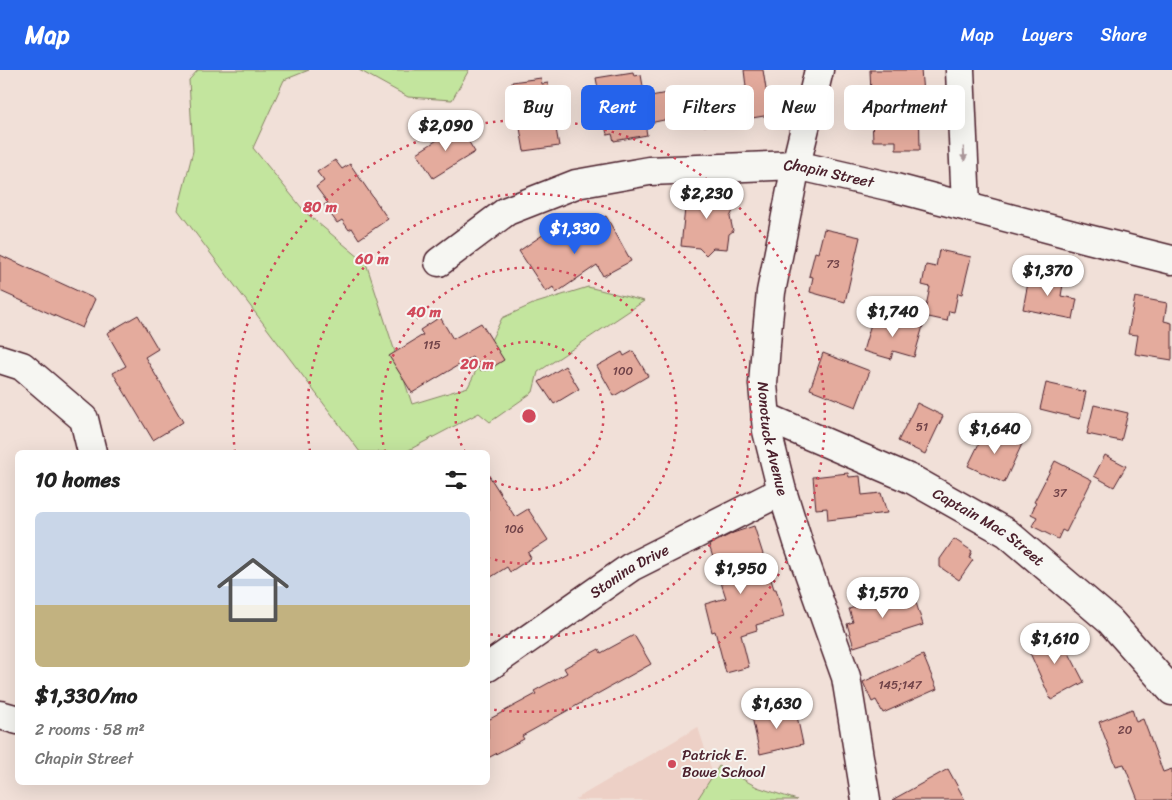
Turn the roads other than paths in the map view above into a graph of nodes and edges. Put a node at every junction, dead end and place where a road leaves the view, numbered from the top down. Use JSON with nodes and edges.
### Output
{"nodes":[{"id":1,"x":819,"y":70,"type":"edge"},
{"id":2,"x":960,"y":70,"type":"edge"},
{"id":3,"x":796,"y":165,"type":"junction"},
{"id":4,"x":966,"y":206,"type":"junction"},
{"id":5,"x":1172,"y":260,"type":"edge"},
{"id":6,"x":439,"y":262,"type":"dead end"},
{"id":7,"x":0,"y":359,"type":"edge"},
{"id":8,"x":766,"y":417,"type":"junction"},
{"id":9,"x":92,"y":450,"type":"edge"},
{"id":10,"x":782,"y":491,"type":"junction"},
{"id":11,"x":490,"y":666,"type":"edge"},
{"id":12,"x":1172,"y":691,"type":"edge"},
{"id":13,"x":0,"y":715,"type":"edge"},
{"id":14,"x":15,"y":719,"type":"edge"},
{"id":15,"x":866,"y":800,"type":"edge"}],
"edges":[{"from":1,"to":3,"type":"street","name":"Nonotuck Avenue"},
{"from":2,"to":4,"type":"street","one_way":true},
{"from":3,"to":4,"type":"street","name":"Chapin Street"},
{"from":3,"to":6,"type":"street","name":"Chapin Street"},
{"from":3,"to":8,"type":"street","name":"Nonotuck Avenue"},
{"from":4,"to":5,"type":"street","name":"Chapin Street"},
{"from":7,"to":9,"type":"street"},
{"from":8,"to":10,"type":"street","name":"Nonotuck Avenue"},
{"from":8,"to":12,"type":"street","name":"Captain Mac Street"},
{"from":10,"to":11,"type":"street","name":"Stonina Drive"},
{"from":10,"to":15,"type":"street","name":"Nonotuck Avenue"},
{"from":13,"to":14,"type":"street"}]}
